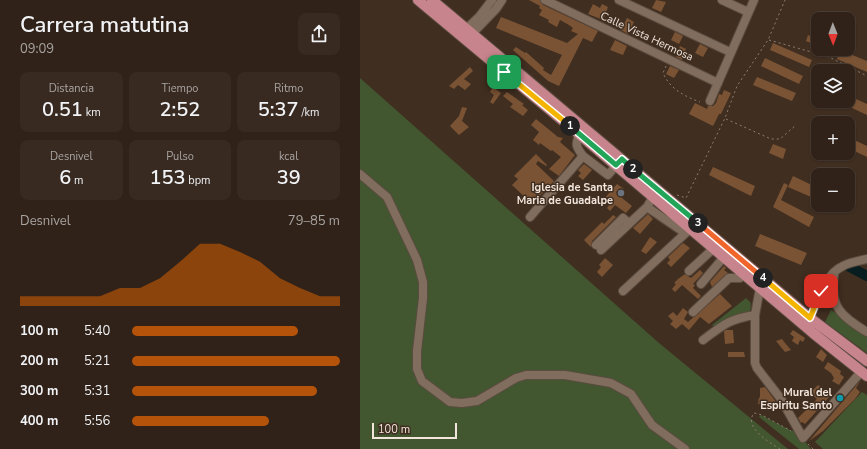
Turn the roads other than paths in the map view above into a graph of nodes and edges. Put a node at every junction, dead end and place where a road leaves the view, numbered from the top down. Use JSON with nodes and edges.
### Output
{"nodes":[{"id":1,"x":418,"y":0,"type":"edge"},
{"id":2,"x":432,"y":0,"type":"edge"},
{"id":3,"x":492,"y":0,"type":"edge"},
{"id":4,"x":502,"y":0,"type":"edge"},
{"id":5,"x":544,"y":0,"type":"edge"},
{"id":6,"x":619,"y":0,"type":"edge"},
{"id":7,"x":722,"y":0,"type":"edge"},
{"id":8,"x":754,"y":0,"type":"edge"},
{"id":9,"x":748,"y":12,"type":"junction"},
{"id":10,"x":467,"y":34,"type":"junction"},
{"id":11,"x":730,"y":52,"type":"junction"},
{"id":12,"x":718,"y":82,"type":"junction"},
{"id":13,"x":710,"y":101,"type":"dead end"},
{"id":14,"x":580,"y":134,"type":"junction"},
{"id":15,"x":583,"y":156,"type":"junction"},
{"id":16,"x":619,"y":162,"type":"junction"},
{"id":17,"x":360,"y":174,"type":"edge"},
{"id":18,"x":653,"y":197,"type":"junction"},
{"id":19,"x":647,"y":207,"type":"junction"},
{"id":20,"x":530,"y":217,"type":"dead end"},
{"id":21,"x":688,"y":231,"type":"junction"},
{"id":22,"x":598,"y":247,"type":"dead end"},
{"id":23,"x":713,"y":248,"type":"junction"},
{"id":24,"x":723,"y":258,"type":"junction"},
{"id":25,"x":867,"y":259,"type":"edge"},
{"id":26,"x":689,"y":271,"type":"dead end"},
{"id":27,"x":748,"y":271,"type":"junction"},
{"id":28,"x":834,"y":272,"type":"junction"},
{"id":29,"x":701,"y":284,"type":"dead end"},
{"id":30,"x":760,"y":288,"type":"junction"},
{"id":31,"x":623,"y":291,"type":"dead end"},
{"id":32,"x":693,"y":312,"type":"dead end"},
{"id":33,"x":755,"y":315,"type":"junction"},
{"id":34,"x":810,"y":318,"type":"junction"},
{"id":35,"x":867,"y":332,"type":"edge"},
{"id":36,"x":703,"y":340,"type":"dead end"},
{"id":37,"x":867,"y":361,"type":"edge"},
{"id":38,"x":864,"y":374,"type":"edge"},
{"id":39,"x":685,"y":449,"type":"edge"}],
"edges":[{"from":1,"to":10,"type":"main road"},
{"from":2,"to":10,"type":"main road"},
{"from":3,"to":10,"type":"street"},
{"from":4,"to":10,"type":"street"},
{"from":5,"to":12,"type":"street","name":"Calle Vista Hermosa"},
{"from":6,"to":11,"type":"street"},
{"from":7,"to":9,"type":"street"},
{"from":8,"to":9,"type":"street"},
{"from":9,"to":11,"type":"street"},
{"from":10,"to":14,"type":"main road"},
{"from":10,"to":16,"type":"main road"},
{"from":11,"to":12,"type":"street"},
{"from":12,"to":13,"type":"street"},
{"from":14,"to":15,"type":"street"},
{"from":14,"to":16,"type":"main road"},
{"from":15,"to":16,"type":"street"},
{"from":15,"to":20,"type":"street"},
{"from":16,"to":18,"type":"main road"},
{"from":16,"to":27,"type":"main road"},
{"from":17,"to":39,"type":"street"},
{"from":18,"to":19,"type":"street"},
{"from":18,"to":21,"type":"main road"},
{"from":19,"to":21,"type":"street"},
{"from":19,"to":22,"type":"street"},
{"from":21,"to":23,"type":"main road"},
{"from":21,"to":31,"type":"street"},
{"from":23,"to":24,"type":"main road"},
{"from":23,"to":26,"type":"street"},
{"from":24,"to":27,"type":"main road"},
{"from":24,"to":29,"type":"street"},
{"from":25,"to":28,"type":"street"},
{"from":27,"to":30,"type":"main road"},
{"from":27,"to":32,"type":"street"},
{"from":27,"to":34,"type":"main road"},
{"from":28,"to":34,"type":"street"},
{"from":28,"to":35,"type":"street"},
{"from":30,"to":33,"type":"street"},
{"from":30,"to":38,"type":"main road"},
{"from":33,"to":36,"type":"street"},
{"from":33,"to":38,"type":"street"},
{"from":34,"to":37,"type":"main road"}]}
